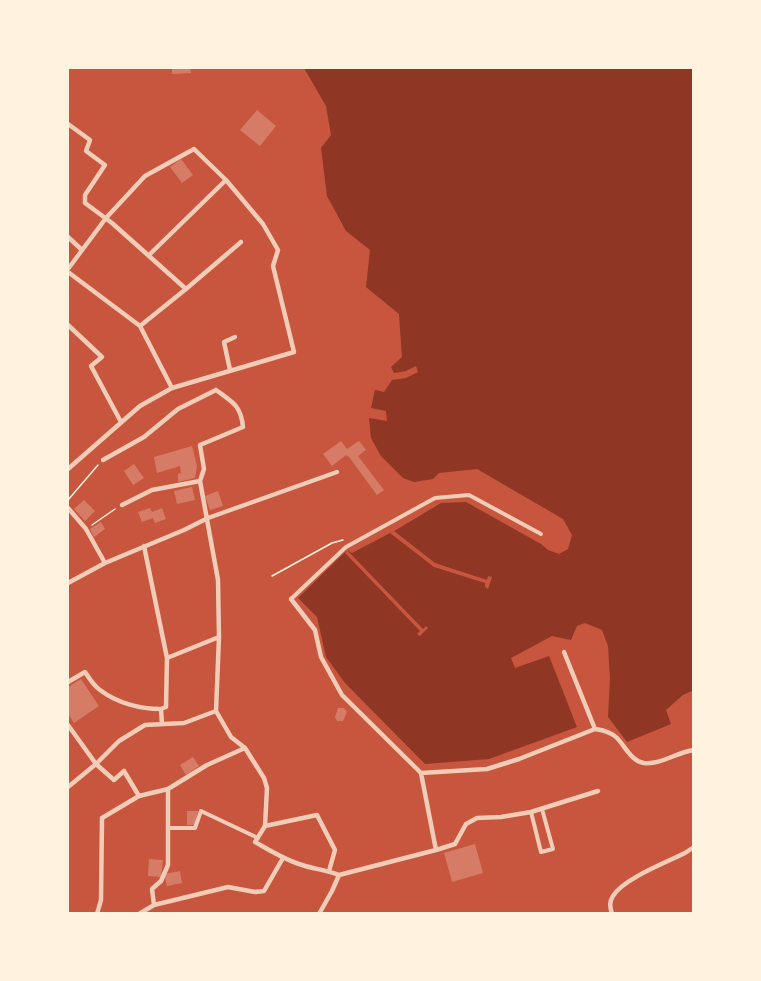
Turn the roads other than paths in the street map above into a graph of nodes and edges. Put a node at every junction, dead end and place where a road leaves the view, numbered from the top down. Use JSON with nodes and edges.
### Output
{"nodes":[{"id":1,"x":68,"y":124,"type":"edge"},
{"id":2,"x":226,"y":180,"type":"junction"},
{"id":3,"x":106,"y":218,"type":"junction"},
{"id":4,"x":68,"y":237,"type":"edge"},
{"id":5,"x":241,"y":242,"type":"dead end"},
{"id":6,"x":82,"y":250,"type":"junction"},
{"id":7,"x":149,"y":255,"type":"junction"},
{"id":8,"x":68,"y":271,"type":"edge"},
{"id":9,"x":186,"y":289,"type":"junction"},
{"id":10,"x":68,"y":325,"type":"edge"},
{"id":11,"x":140,"y":327,"type":"junction"},
{"id":12,"x":235,"y":337,"type":"dead end"},
{"id":13,"x":230,"y":370,"type":"junction"},
{"id":14,"x":215,"y":376,"type":"junction"},
{"id":15,"x":172,"y":388,"type":"junction"},
{"id":16,"x":216,"y":390,"type":"junction"},
{"id":17,"x":121,"y":422,"type":"junction"},
{"id":18,"x":103,"y":460,"type":"road end"},
{"id":19,"x":68,"y":466,"type":"edge"},
{"id":20,"x":337,"y":472,"type":"dead end"},
{"id":21,"x":200,"y":481,"type":"junction"},
{"id":22,"x":122,"y":505,"type":"road end"},
{"id":23,"x":68,"y":508,"type":"edge"},
{"id":24,"x":208,"y":518,"type":"junction"},
{"id":25,"x":541,"y":534,"type":"dead end"},
{"id":26,"x":144,"y":546,"type":"junction"},
{"id":27,"x":105,"y":563,"type":"junction"},
{"id":28,"x":68,"y":583,"type":"edge"},
{"id":29,"x":291,"y":599,"type":"joint"},
{"id":30,"x":219,"y":638,"type":"junction"},
{"id":31,"x":564,"y":652,"type":"dead end"},
{"id":32,"x":167,"y":658,"type":"junction"},
{"id":33,"x":68,"y":682,"type":"edge"},
{"id":34,"x":161,"y":709,"type":"junction"},
{"id":35,"x":216,"y":711,"type":"junction"},
{"id":36,"x":162,"y":724,"type":"junction"},
{"id":37,"x":68,"y":725,"type":"edge"},
{"id":38,"x":595,"y":729,"type":"junction"},
{"id":39,"x":245,"y":748,"type":"junction"},
{"id":40,"x":693,"y":750,"type":"edge"},
{"id":41,"x":96,"y":764,"type":"junction"},
{"id":42,"x":421,"y":772,"type":"junction"},
{"id":43,"x":68,"y":787,"type":"edge"},
{"id":44,"x":168,"y":789,"type":"junction"},
{"id":45,"x":598,"y":791,"type":"dead end"},
{"id":46,"x":139,"y":796,"type":"junction"},
{"id":47,"x":542,"y":809,"type":"junction"},
{"id":48,"x":531,"y":812,"type":"junction"},
{"id":49,"x":265,"y":826,"type":"junction"},
{"id":50,"x":168,"y":828,"type":"junction"},
{"id":51,"x":258,"y":838,"type":"junction"},
{"id":52,"x":693,"y":847,"type":"edge"},
{"id":53,"x":436,"y":850,"type":"junction"},
{"id":54,"x":283,"y":858,"type":"junction"},
{"id":55,"x":329,"y":871,"type":"junction"},
{"id":56,"x":339,"y":875,"type":"junction"},
{"id":57,"x":154,"y":905,"type":"junction"},
{"id":58,"x":97,"y":914,"type":"edge"},
{"id":59,"x":139,"y":914,"type":"edge"},
{"id":60,"x":320,"y":914,"type":"edge"},
{"id":61,"x":612,"y":914,"type":"edge"}],
"edges":[{"from":1,"to":3,"type":"street"},
{"from":2,"to":3,"type":"street"},
{"from":2,"to":7,"type":"street"},
{"from":2,"to":13,"type":"street"},
{"from":3,"to":6,"type":"street"},
{"from":3,"to":7,"type":"street"},
{"from":4,"to":6,"type":"street"},
{"from":5,"to":9,"type":"street"},
{"from":6,"to":8,"type":"street"},
{"from":7,"to":9,"type":"street"},
{"from":8,"to":11,"type":"street"},
{"from":9,"to":11,"type":"street"},
{"from":10,"to":17,"type":"street"},
{"from":11,"to":15,"type":"street"},
{"from":12,"to":13,"type":"street"},
{"from":13,"to":14,"type":"street"},
{"from":14,"to":15,"type":"street"},
{"from":14,"to":16,"type":"street"},
{"from":15,"to":17,"type":"street"},
{"from":16,"to":18,"type":"street"},
{"from":16,"to":21,"type":"street"},
{"from":17,"to":19,"type":"street"},
{"from":20,"to":24,"type":"street"},
{"from":21,"to":22,"type":"street"},
{"from":21,"to":24,"type":"street"},
{"from":23,"to":27,"type":"street"},
{"from":24,"to":26,"type":"street"},
{"from":24,"to":30,"type":"street"},
{"from":25,"to":29,"type":"street"},
{"from":26,"to":27,"type":"street"},
{"from":26,"to":32,"type":"street"},
{"from":27,"to":28,"type":"street"},
{"from":29,"to":42,"type":"street"},
{"from":30,"to":32,"type":"street"},
{"from":30,"to":35,"type":"street"},
{"from":31,"to":38,"type":"street"},
{"from":32,"to":34,"type":"street"},
{"from":33,"to":34,"type":"street"},
{"from":34,"to":36,"type":"street"},
{"from":35,"to":36,"type":"street"},
{"from":35,"to":39,"type":"street"},
{"from":36,"to":41,"type":"street"},
{"from":37,"to":41,"type":"street"},
{"from":38,"to":40,"type":"street"},
{"from":38,"to":42,"type":"street"},
{"from":39,"to":44,"type":"street"},
{"from":39,"to":49,"type":"street"},
{"from":41,"to":43,"type":"street"},
{"from":41,"to":46,"type":"street"},
{"from":42,"to":53,"type":"street"},
{"from":44,"to":46,"type":"street"},
{"from":44,"to":50,"type":"street"},
{"from":45,"to":47,"type":"street"},
{"from":46,"to":58,"type":"street"},
{"from":47,"to":48,"type":"street"},
{"from":47,"to":48,"type":"street"},
{"from":48,"to":53,"type":"street"},
{"from":49,"to":51,"type":"street"},
{"from":49,"to":55,"type":"street"},
{"from":50,"to":51,"type":"street"},
{"from":50,"to":57,"type":"street"},
{"from":51,"to":54,"type":"street"},
{"from":52,"to":61,"type":"street"},
{"from":53,"to":56,"type":"street"},
{"from":54,"to":55,"type":"street"},
{"from":54,"to":57,"type":"street"},
{"from":55,"to":56,"type":"street"},
{"from":56,"to":60,"type":"street"},
{"from":57,"to":59,"type":"street"}]}
